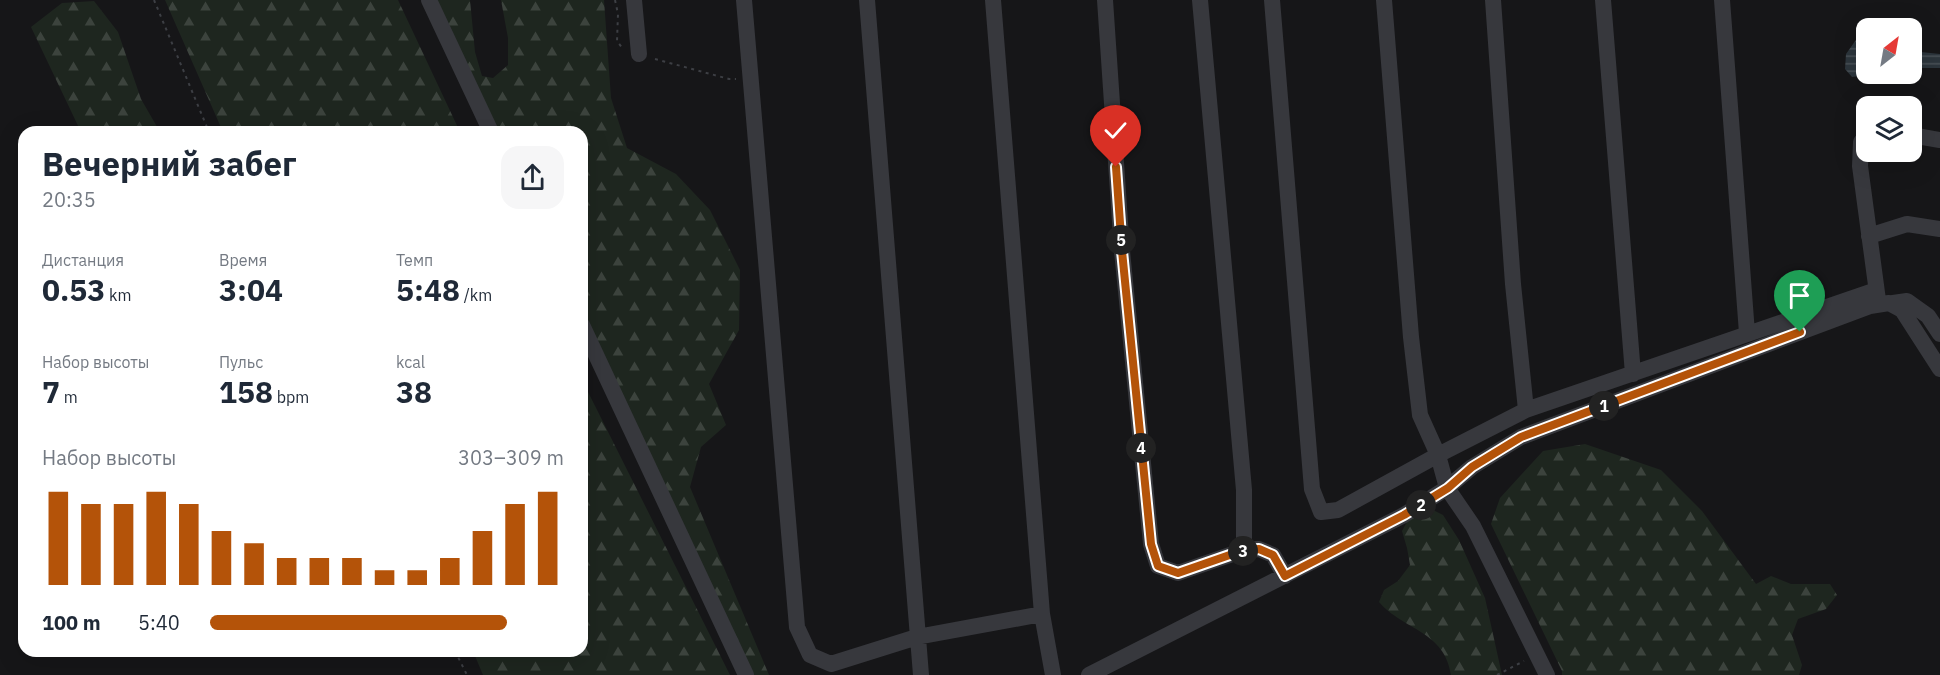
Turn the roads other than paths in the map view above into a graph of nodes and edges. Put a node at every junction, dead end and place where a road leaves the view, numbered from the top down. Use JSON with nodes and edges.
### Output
{"nodes":[{"id":1,"x":429,"y":0,"type":"edge"},
{"id":2,"x":634,"y":0,"type":"edge"},
{"id":3,"x":744,"y":0,"type":"edge"},
{"id":4,"x":867,"y":0,"type":"edge"},
{"id":5,"x":993,"y":0,"type":"edge"},
{"id":6,"x":1105,"y":0,"type":"edge"},
{"id":7,"x":1200,"y":0,"type":"edge"},
{"id":8,"x":1272,"y":0,"type":"edge"},
{"id":9,"x":1384,"y":0,"type":"edge"},
{"id":10,"x":1493,"y":0,"type":"edge"},
{"id":11,"x":1603,"y":0,"type":"edge"},
{"id":12,"x":1722,"y":0,"type":"edge"},
{"id":13,"x":639,"y":54,"type":"road end"},
{"id":14,"x":488,"y":126,"type":"edge"},
{"id":15,"x":1922,"y":137,"type":"edge"},
{"id":16,"x":1940,"y":140,"type":"edge"},
{"id":17,"x":1860,"y":162,"type":"edge"},
{"id":18,"x":1940,"y":230,"type":"edge"},
{"id":19,"x":1869,"y":237,"type":"junction"},
{"id":20,"x":1881,"y":299,"type":"junction"},
{"id":21,"x":1934,"y":319,"type":"edge"},
{"id":22,"x":1748,"y":333,"type":"junction"},
{"id":23,"x":1940,"y":333,"type":"edge"},
{"id":24,"x":588,"y":339,"type":"edge"},
{"id":25,"x":1940,"y":369,"type":"edge"},
{"id":26,"x":1633,"y":374,"type":"junction"},
{"id":27,"x":1526,"y":410,"type":"junction"},
{"id":28,"x":1438,"y":455,"type":"junction"},
{"id":29,"x":1448,"y":488,"type":"junction"},
{"id":30,"x":1244,"y":550,"type":"junction"},
{"id":31,"x":1285,"y":576,"type":"junction"},
{"id":32,"x":1042,"y":614,"type":"junction"},
{"id":33,"x":917,"y":637,"type":"junction"},
{"id":34,"x":746,"y":675,"type":"edge"},
{"id":35,"x":921,"y":675,"type":"edge"},
{"id":36,"x":1053,"y":675,"type":"edge"},
{"id":37,"x":1089,"y":675,"type":"edge"},
{"id":38,"x":1547,"y":675,"type":"edge"}],
"edges":[{"from":1,"to":14,"type":"street"},
{"from":2,"to":13,"type":"street"},
{"from":3,"to":33,"type":"street"},
{"from":4,"to":33,"type":"street"},
{"from":5,"to":32,"type":"street"},
{"from":6,"to":30,"type":"street"},
{"from":7,"to":30,"type":"street"},
{"from":8,"to":28,"type":"street"},
{"from":9,"to":28,"type":"street"},
{"from":10,"to":27,"type":"street"},
{"from":11,"to":26,"type":"street"},
{"from":12,"to":22,"type":"street"},
{"from":15,"to":16,"type":"street"},
{"from":17,"to":19,"type":"street"},
{"from":18,"to":19,"type":"street"},
{"from":19,"to":20,"type":"street"},
{"from":20,"to":21,"type":"street"},
{"from":20,"to":22,"type":"street"},
{"from":20,"to":25,"type":"street"},
{"from":20,"to":29,"type":"street"},
{"from":21,"to":23,"type":"street"},
{"from":22,"to":26,"type":"street"},
{"from":24,"to":34,"type":"street"},
{"from":26,"to":27,"type":"street"},
{"from":27,"to":28,"type":"street"},
{"from":28,"to":29,"type":"street"},
{"from":29,"to":31,"type":"street"},
{"from":29,"to":38,"type":"street"},
{"from":30,"to":31,"type":"street"},
{"from":31,"to":37,"type":"street"},
{"from":32,"to":33,"type":"street"},
{"from":32,"to":36,"type":"street"},
{"from":33,"to":35,"type":"street"}]}
